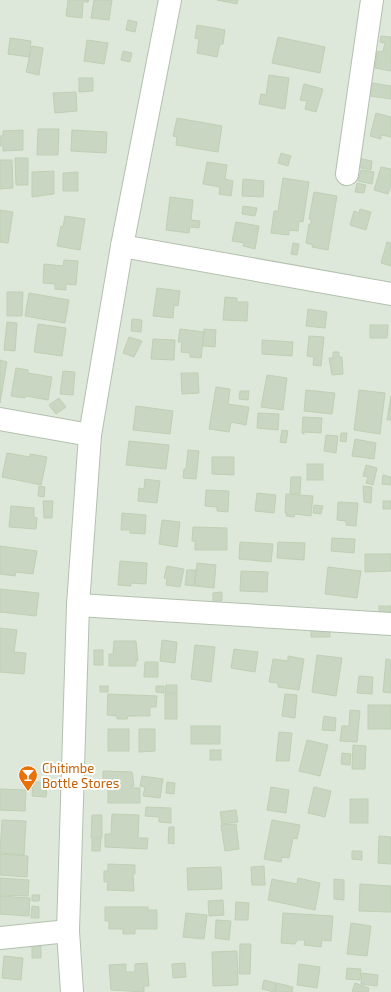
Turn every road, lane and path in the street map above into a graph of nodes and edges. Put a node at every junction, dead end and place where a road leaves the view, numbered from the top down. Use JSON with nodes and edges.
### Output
{"nodes":[{"id":1,"x":170,"y":0,"type":"edge"},
{"id":2,"x":372,"y":0,"type":"edge"},
{"id":3,"x":347,"y":174,"type":"dead end"},
{"id":4,"x":122,"y":246,"type":"junction"},
{"id":5,"x":391,"y":294,"type":"edge"},
{"id":6,"x":0,"y":420,"type":"edge"},
{"id":7,"x":90,"y":435,"type":"junction"},
{"id":8,"x":78,"y":605,"type":"junction"},
{"id":9,"x":391,"y":624,"type":"edge"},
{"id":10,"x":68,"y":931,"type":"junction"},
{"id":11,"x":0,"y":938,"type":"edge"},
{"id":12,"x":72,"y":992,"type":"edge"}],
"edges":[{"from":1,"to":4,"type":"street"},
{"from":2,"to":3,"type":"street"},
{"from":4,"to":5,"type":"street"},
{"from":4,"to":7,"type":"street"},
{"from":6,"to":7,"type":"street"},
{"from":7,"to":8,"type":"street"},
{"from":8,"to":9,"type":"street"},
{"from":8,"to":10,"type":"street"},
{"from":10,"to":11,"type":"street"},
{"from":10,"to":12,"type":"street"}]}
